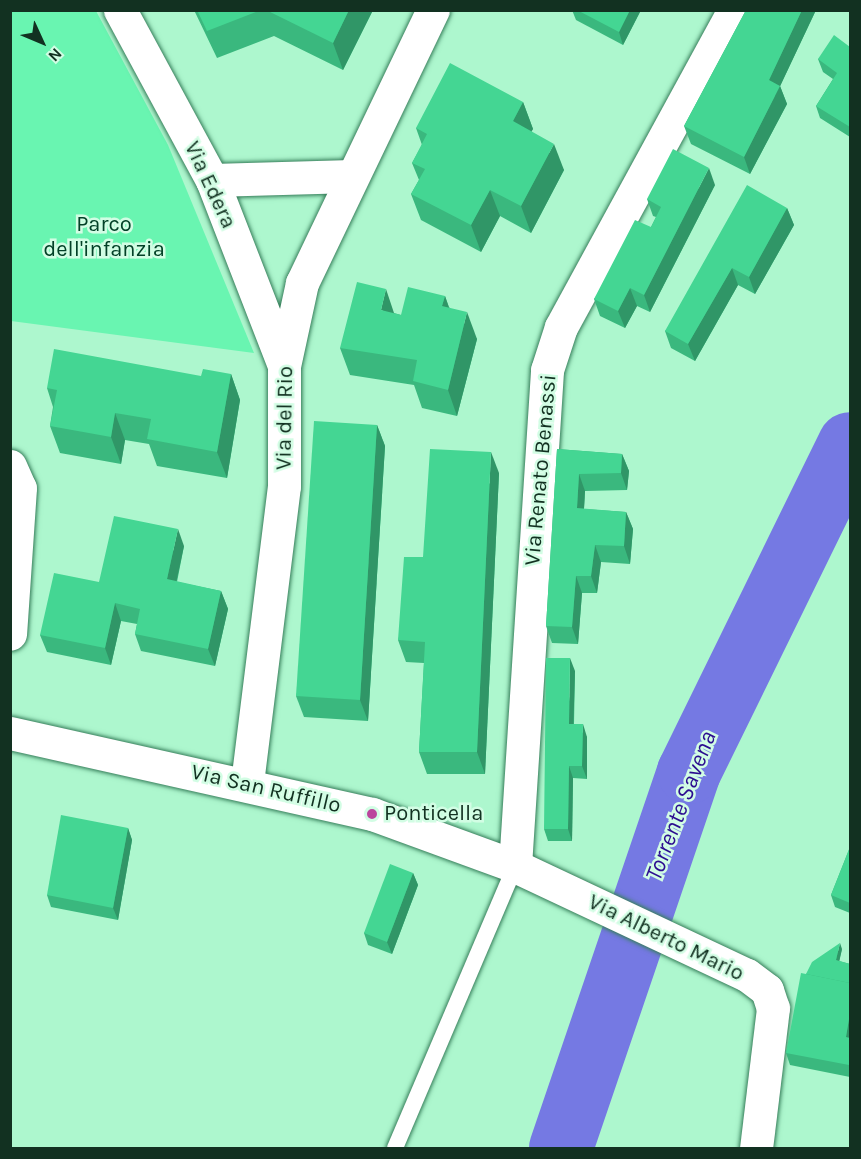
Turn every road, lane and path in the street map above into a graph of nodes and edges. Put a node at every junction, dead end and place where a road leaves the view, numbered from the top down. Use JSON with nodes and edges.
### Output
{"nodes":[{"id":1,"x":120,"y":10,"type":"edge"},
{"id":2,"x":434,"y":10,"type":"edge"},
{"id":3,"x":734,"y":10,"type":"edge"},
{"id":4,"x":352,"y":176,"type":"junction"},
{"id":5,"x":212,"y":180,"type":"junction"},
{"id":6,"x":284,"y":366,"type":"junction"},
{"id":7,"x":10,"y":466,"type":"edge"},
{"id":8,"x":10,"y":634,"type":"edge"},
{"id":9,"x":10,"y":733,"type":"edge"},
{"id":10,"x":247,"y":783,"type":"junction"},
{"id":11,"x":515,"y":866,"type":"junction"},
{"id":12,"x":395,"y":1149,"type":"edge"},
{"id":13,"x":756,"y":1149,"type":"edge"}],
"edges":[{"from":1,"to":5,"type":"street","name":"Via Edera"},
{"from":2,"to":4,"type":"street","name":"Via del Rio"},
{"from":3,"to":11,"type":"street","name":"Via Renato Benassi"},
{"from":4,"to":5,"type":"street"},
{"from":4,"to":6,"type":"street","name":"Via del Rio"},
{"from":5,"to":6,"type":"street","name":"Via Edera"},
{"from":6,"to":10,"type":"street","name":"Via del Rio"},
{"from":7,"to":8,"type":"street"},
{"from":9,"to":10,"type":"street","name":"Via San Ruffillo"},
{"from":10,"to":11,"type":"street","name":"Via San Ruffillo"},
{"from":11,"to":12,"type":"lane"},
{"from":11,"to":13,"type":"street","name":"Via Alberto Mario"}]}
